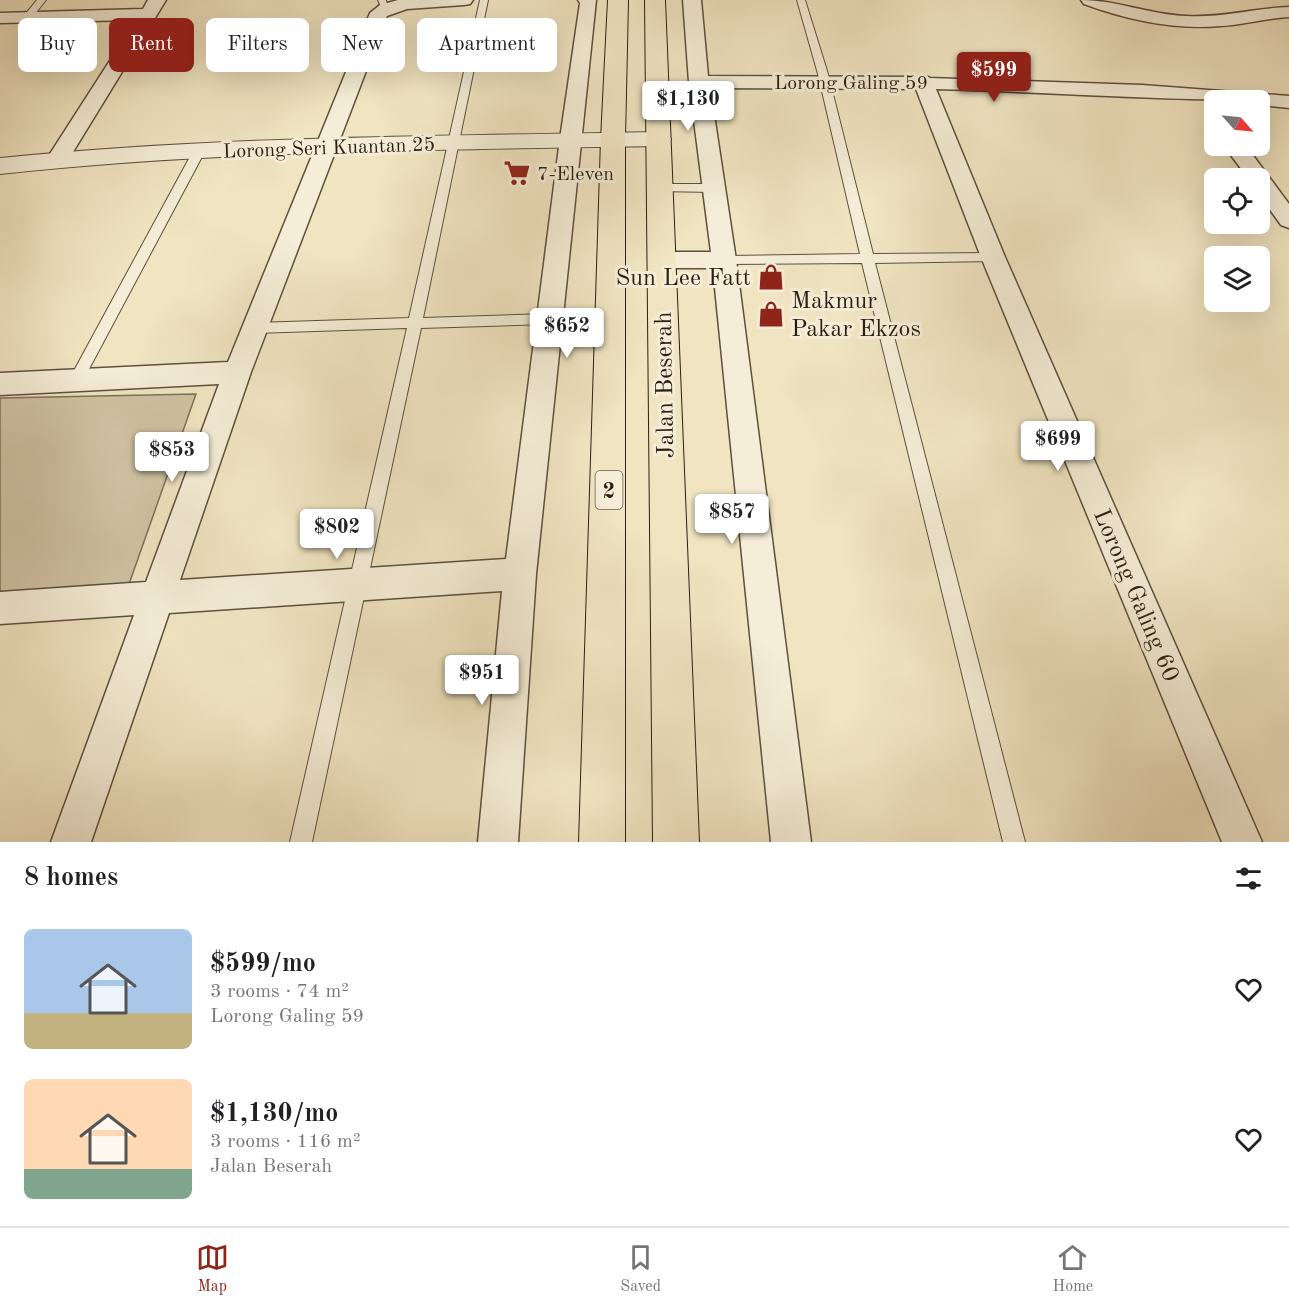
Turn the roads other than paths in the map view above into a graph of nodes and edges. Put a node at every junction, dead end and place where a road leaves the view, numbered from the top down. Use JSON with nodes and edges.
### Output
{"nodes":[{"id":1,"x":42,"y":0,"type":"edge"},
{"id":2,"x":464,"y":0,"type":"edge"},
{"id":3,"x":484,"y":0,"type":"edge"},
{"id":4,"x":587,"y":0,"type":"edge"},
{"id":5,"x":618,"y":0,"type":"edge"},
{"id":6,"x":690,"y":0,"type":"edge"},
{"id":7,"x":801,"y":0,"type":"edge"},
{"id":8,"x":1090,"y":0,"type":"edge"},
{"id":9,"x":655,"y":1,"type":"edge"},
{"id":10,"x":384,"y":3,"type":"edge"},
{"id":11,"x":153,"y":7,"type":"edge"},
{"id":12,"x":1289,"y":12,"type":"edge"},
{"id":13,"x":28,"y":17,"type":"junction"},
{"id":14,"x":0,"y":18,"type":"edge"},
{"id":15,"x":923,"y":81,"type":"junction"},
{"id":16,"x":699,"y":82,"type":"junction"},
{"id":17,"x":825,"y":82,"type":"junction"},
{"id":18,"x":1198,"y":93,"type":"junction"},
{"id":19,"x":1204,"y":101,"type":"edge"},
{"id":20,"x":1289,"y":102,"type":"edge"},
{"id":21,"x":705,"y":115,"type":"junction"},
{"id":22,"x":659,"y":127,"type":"junction"},
{"id":23,"x":570,"y":139,"type":"junction"},
{"id":24,"x":613,"y":139,"type":"junction"},
{"id":25,"x":456,"y":142,"type":"junction"},
{"id":26,"x":328,"y":145,"type":"junction"},
{"id":27,"x":198,"y":153,"type":"junction"},
{"id":28,"x":1243,"y":156,"type":"edge"},
{"id":29,"x":57,"y":160,"type":"junction"},
{"id":30,"x":0,"y":166,"type":"edge"},
{"id":31,"x":1252,"y":168,"type":"edge"},
{"id":32,"x":660,"y":188,"type":"junction"},
{"id":33,"x":714,"y":188,"type":"junction"},
{"id":34,"x":1270,"y":193,"type":"edge"},
{"id":35,"x":1289,"y":220,"type":"edge"},
{"id":36,"x":993,"y":257,"type":"junction"},
{"id":37,"x":868,"y":258,"type":"junction"},
{"id":38,"x":661,"y":260,"type":"junction"},
{"id":39,"x":724,"y":260,"type":"junction"},
{"id":40,"x":549,"y":319,"type":"junction"},
{"id":41,"x":414,"y":324,"type":"junction"},
{"id":42,"x":255,"y":328,"type":"junction"},
{"id":43,"x":237,"y":372,"type":"junction"},
{"id":44,"x":75,"y":382,"type":"junction"},
{"id":45,"x":0,"y":384,"type":"edge"},
{"id":46,"x":520,"y":574,"type":"junction"},
{"id":47,"x":355,"y":585,"type":"junction"},
{"id":48,"x":156,"y":598,"type":"junction"},
{"id":49,"x":0,"y":608,"type":"edge"},
{"id":50,"x":71,"y":842,"type":"edge"},
{"id":51,"x":301,"y":842,"type":"edge"},
{"id":52,"x":498,"y":842,"type":"edge"},
{"id":53,"x":602,"y":842,"type":"edge"},
{"id":54,"x":676,"y":842,"type":"edge"},
{"id":55,"x":790,"y":842,"type":"edge"},
{"id":56,"x":1014,"y":842,"type":"edge"},
{"id":57,"x":1242,"y":842,"type":"edge"}],
"edges":[{"from":1,"to":13,"type":"lane"},
{"from":2,"to":10,"type":"street"},
{"from":3,"to":25,"type":"lane"},
{"from":4,"to":23,"type":"street"},
{"from":5,"to":24,"type":"highway","number":"2"},
{"from":6,"to":9,"type":"street"},
{"from":6,"to":16,"type":"street"},
{"from":7,"to":17,"type":"lane"},
{"from":8,"to":12,"type":"street"},
{"from":9,"to":22,"type":"highway","name":"Jalan Beserah"},
{"from":10,"to":26,"type":"street"},
{"from":11,"to":13,"type":"street"},
{"from":11,"to":29,"type":"street"},
{"from":13,"to":14,"type":"street"},
{"from":15,"to":17,"type":"street","name":"Lorong Galing 59"},
{"from":15,"to":18,"type":"street","name":"Lorong Galing 59"},
{"from":15,"to":36,"type":"street","name":"Lorong Galing 60"},
{"from":16,"to":17,"type":"street","name":"Lorong Galing 59"},
{"from":16,"to":21,"type":"street"},
{"from":17,"to":37,"type":"lane"},
{"from":18,"to":19,"type":"street"},
{"from":18,"to":20,"type":"street","name":"Lorong Galing 59"},
{"from":21,"to":22,"type":"lane"},
{"from":21,"to":33,"type":"street"},
{"from":22,"to":24,"type":"street","name":"Lorong Seri Kuantan 25"},
{"from":22,"to":32,"type":"highway","name":"Jalan Beserah"},
{"from":23,"to":24,"type":"street","name":"Lorong Seri Kuantan 25"},
{"from":23,"to":25,"type":"street","name":"Lorong Seri Kuantan 25"},
{"from":23,"to":40,"type":"street"},
{"from":24,"to":53,"type":"highway","number":"2"},
{"from":25,"to":26,"type":"street","name":"Lorong Seri Kuantan 25"},
{"from":25,"to":41,"type":"lane"},
{"from":26,"to":27,"type":"street","name":"Lorong Seri Kuantan 25"},
{"from":26,"to":42,"type":"street"},
{"from":27,"to":29,"type":"street","name":"Lorong Seri Kuantan 25"},
{"from":27,"to":44,"type":"lane"},
{"from":28,"to":31,"type":"street"},
{"from":29,"to":30,"type":"street","name":"Lorong Seri Kuantan 25"},
{"from":32,"to":33,"type":"lane"},
{"from":32,"to":38,"type":"highway","name":"Jalan Beserah"},
{"from":33,"to":39,"type":"street"},
{"from":34,"to":35,"type":"street"},
{"from":36,"to":37,"type":"lane"},
{"from":36,"to":57,"type":"street","name":"Lorong Galing 60"},
{"from":37,"to":39,"type":"lane"},
{"from":37,"to":56,"type":"lane"},
{"from":38,"to":39,"type":"street"},
{"from":38,"to":54,"type":"highway","name":"Jalan Beserah"},
{"from":39,"to":55,"type":"street"},
{"from":40,"to":41,"type":"lane"},
{"from":40,"to":46,"type":"street"},
{"from":41,"to":42,"type":"lane"},
{"from":41,"to":47,"type":"lane"},
{"from":42,"to":43,"type":"street"},
{"from":43,"to":44,"type":"street"},
{"from":43,"to":48,"type":"street"},
{"from":44,"to":45,"type":"street"},
{"from":46,"to":47,"type":"street"},
{"from":46,"to":52,"type":"street"},
{"from":47,"to":48,"type":"street"},
{"from":47,"to":51,"type":"lane"},
{"from":48,"to":49,"type":"street"},
{"from":48,"to":50,"type":"street"}]}
